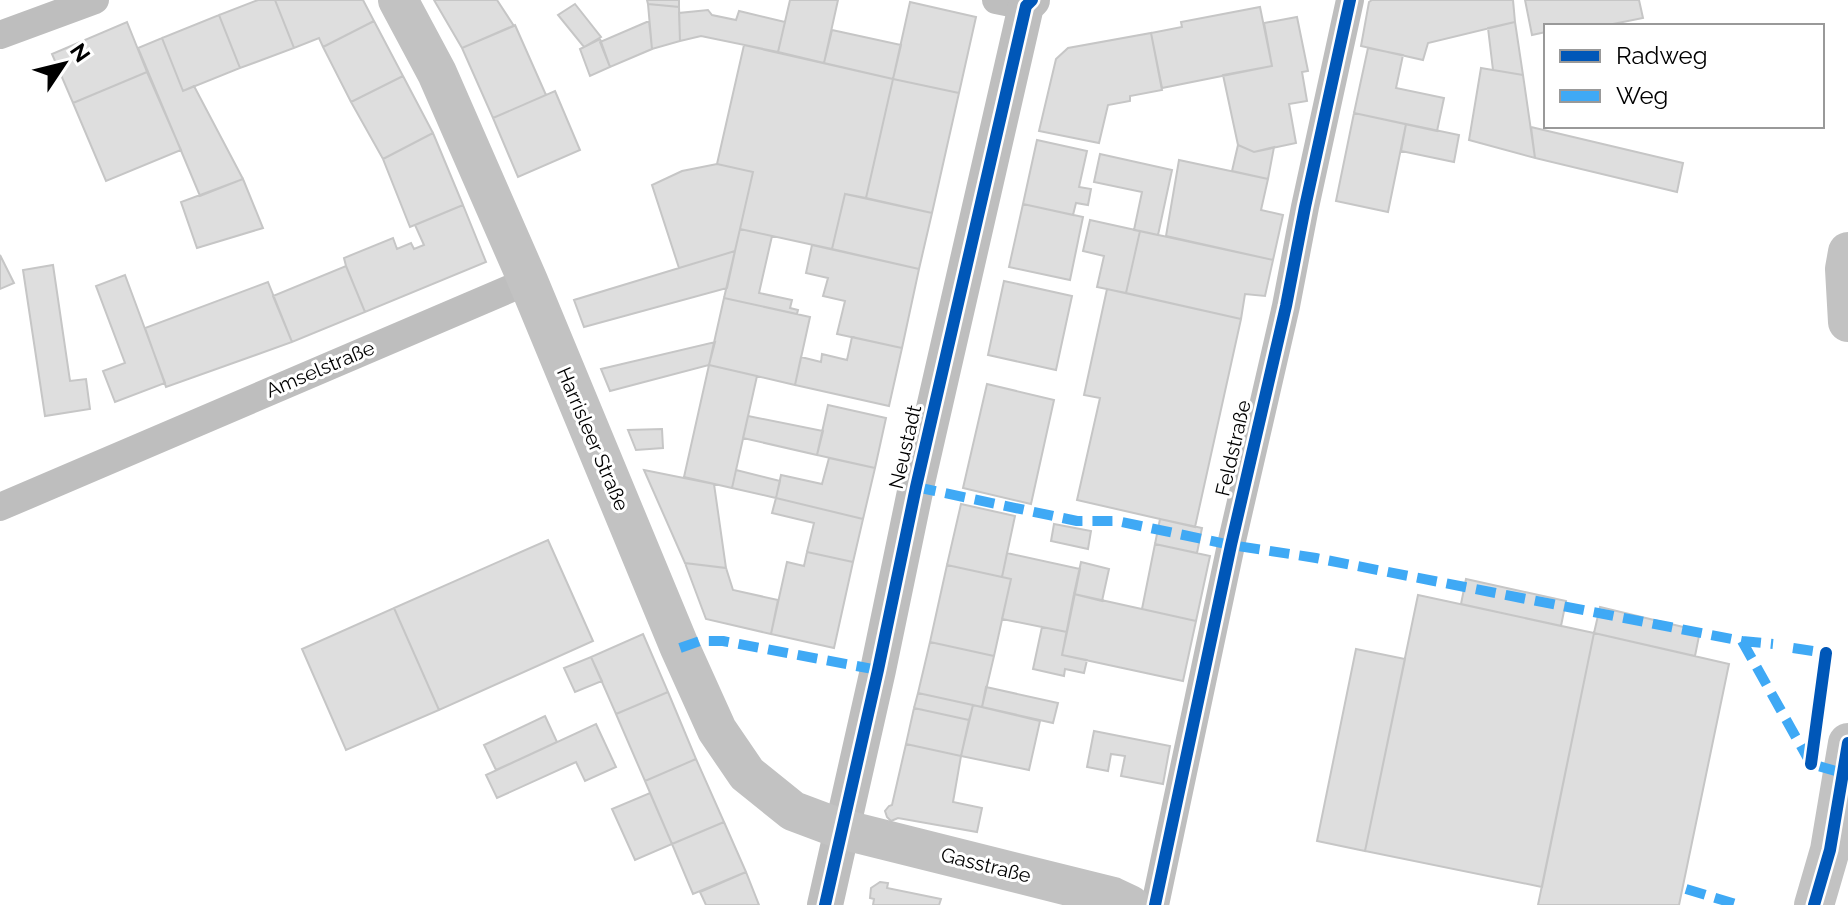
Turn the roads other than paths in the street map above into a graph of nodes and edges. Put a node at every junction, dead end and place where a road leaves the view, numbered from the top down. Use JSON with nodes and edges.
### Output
{"nodes":[{"id":1,"x":95,"y":0,"type":"edge"},
{"id":2,"x":398,"y":0,"type":"edge"},
{"id":3,"x":1350,"y":0,"type":"edge"},
{"id":4,"x":1018,"y":2,"type":"edge"},
{"id":5,"x":0,"y":35,"type":"edge"},
{"id":6,"x":1848,"y":252,"type":"edge"},
{"id":7,"x":528,"y":281,"type":"junction"},
{"id":8,"x":1848,"y":322,"type":"edge"},
{"id":9,"x":0,"y":507,"type":"edge"},
{"id":10,"x":1848,"y":743,"type":"edge"},
{"id":11,"x":841,"y":829,"type":"junction"},
{"id":12,"x":1839,"y":852,"type":"edge"},
{"id":13,"x":825,"y":905,"type":"edge"},
{"id":14,"x":1130,"y":905,"type":"edge"},
{"id":15,"x":1155,"y":905,"type":"edge"},
{"id":16,"x":1814,"y":905,"type":"edge"}],
"edges":[{"from":1,"to":5,"type":"street"},
{"from":2,"to":7,"type":"main road","name":"Harrisleer Straße"},
{"from":3,"to":15,"type":"street","name":"Feldstraße"},
{"from":4,"to":11,"type":"street","name":"Neustadt"},
{"from":6,"to":8,"type":"main road"},
{"from":7,"to":9,"type":"street","name":"Amselstraße"},
{"from":7,"to":11,"type":"main road","name":"Harrisleer Straße"},
{"from":10,"to":12,"type":"main road"},
{"from":11,"to":13,"type":"street","name":"Neustadt"},
{"from":11,"to":14,"type":"main road","name":"Gasstraße"},
{"from":12,"to":16,"type":"main road"}]}
